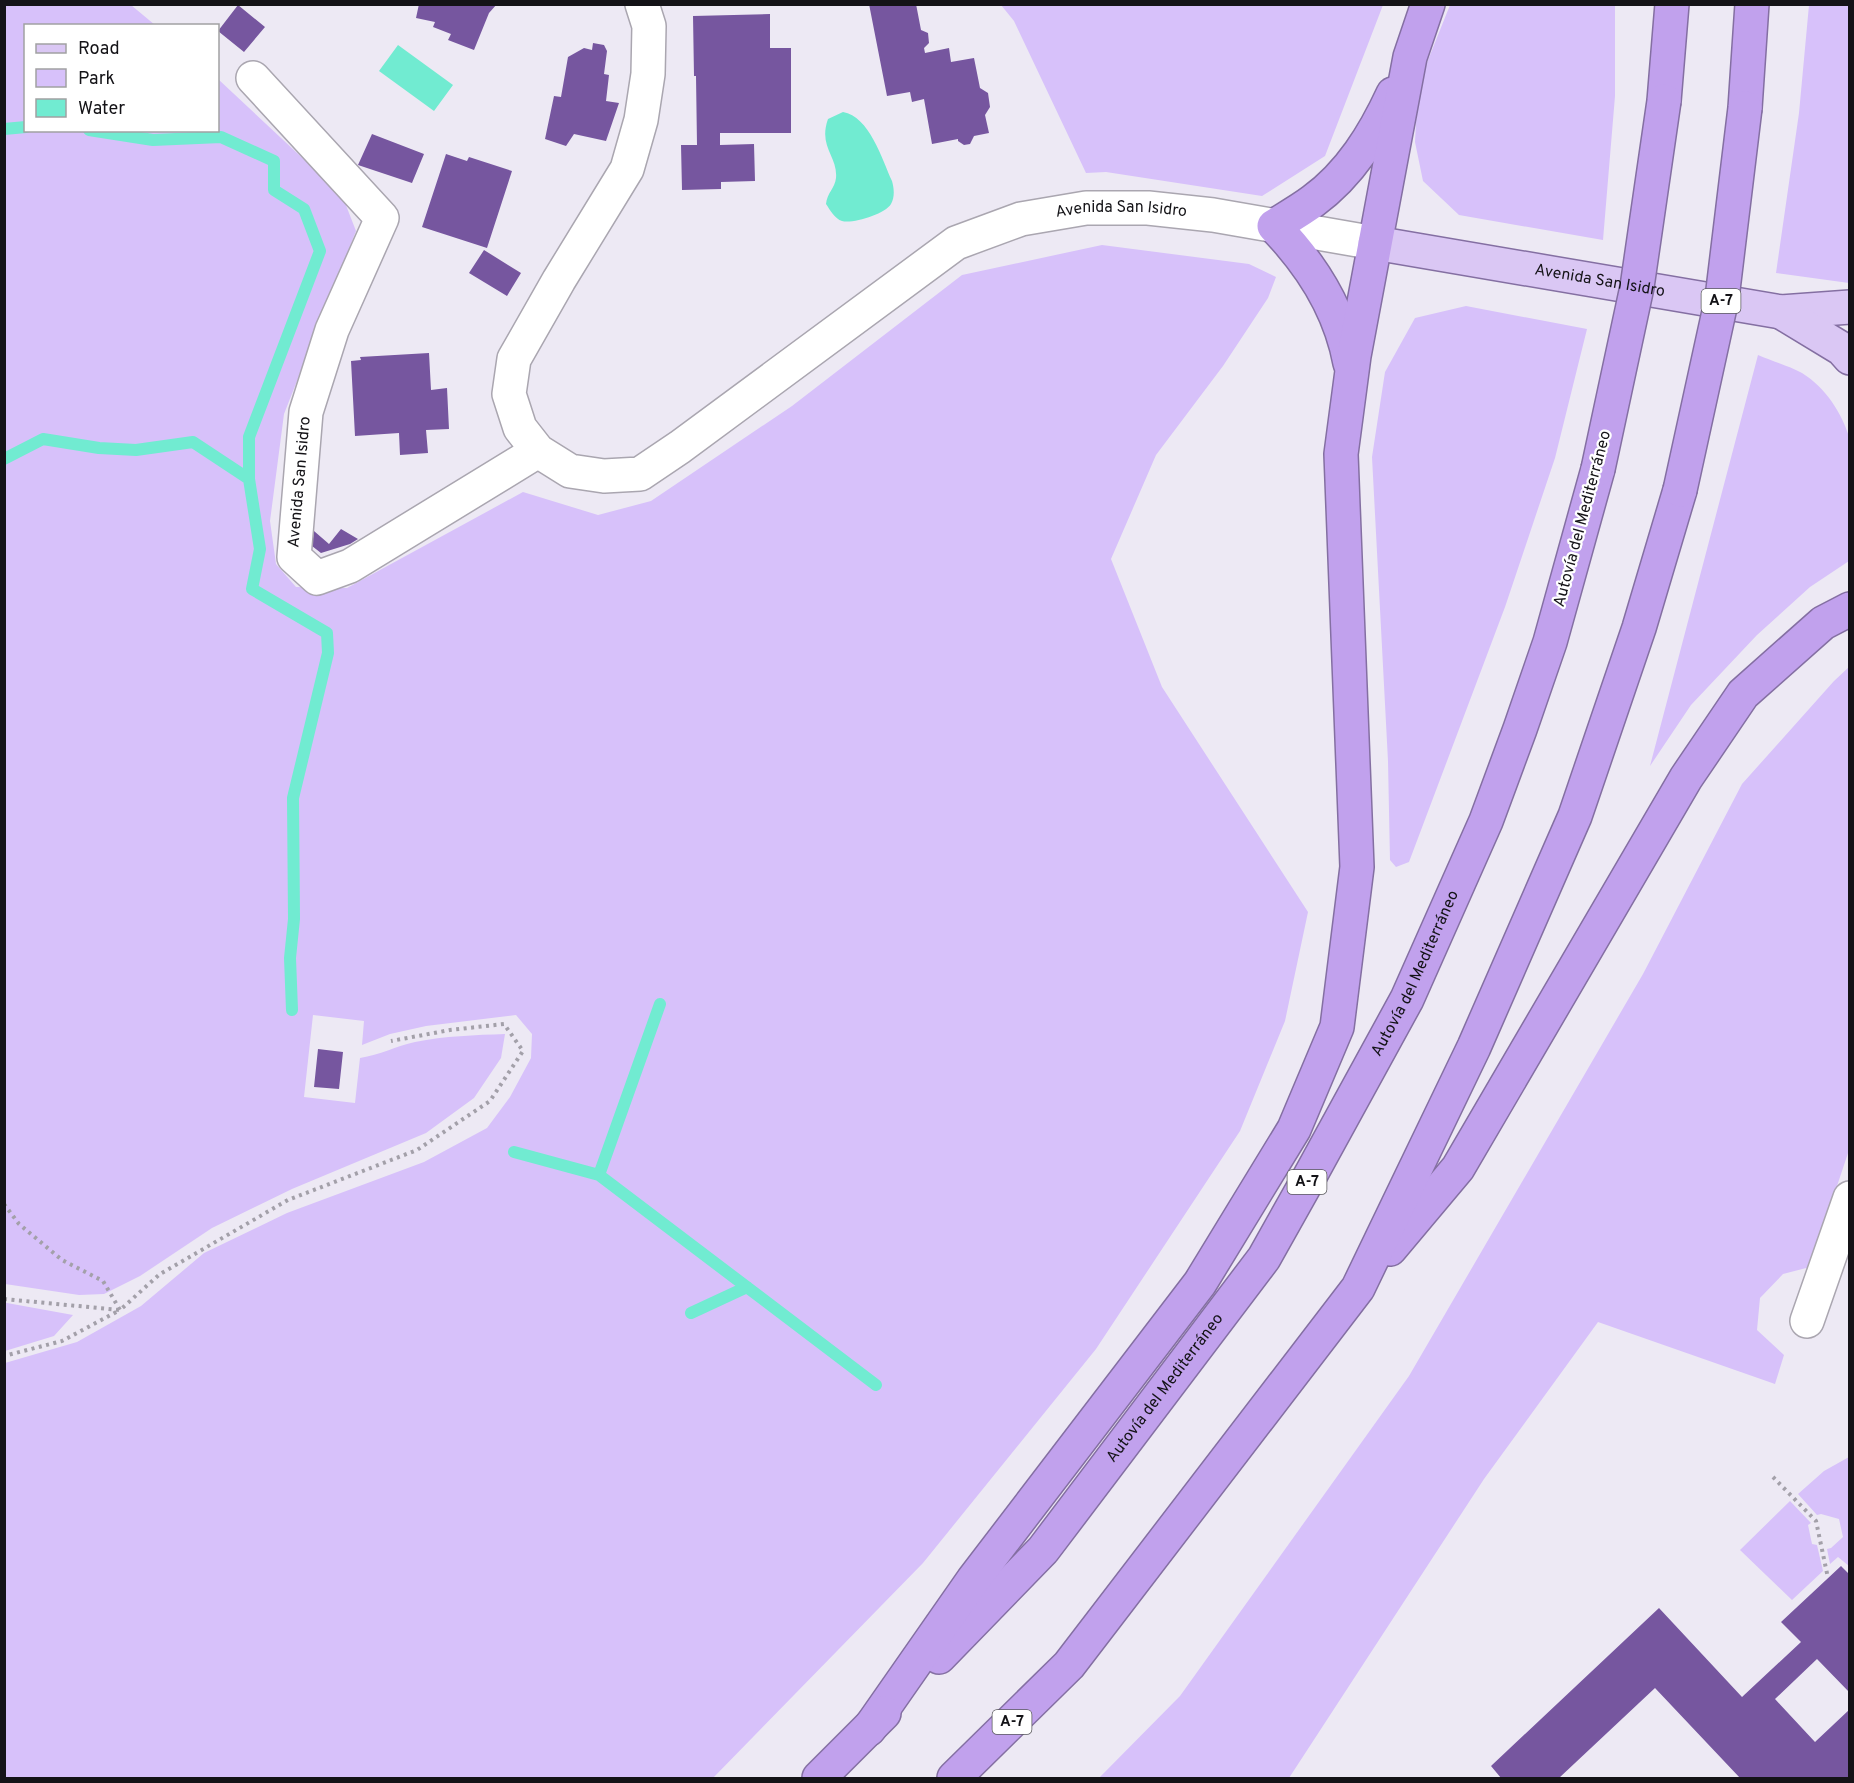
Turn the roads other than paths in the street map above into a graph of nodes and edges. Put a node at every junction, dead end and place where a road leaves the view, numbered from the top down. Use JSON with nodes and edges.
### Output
{"nodes":[{"id":1,"x":642,"y":4,"type":"edge"},
{"id":2,"x":1428,"y":4,"type":"edge"},
{"id":3,"x":1672,"y":4,"type":"edge"},
{"id":4,"x":1752,"y":4,"type":"edge"},
{"id":5,"x":1410,"y":57,"type":"junction"},
{"id":6,"x":253,"y":78,"type":"dead end"},
{"id":7,"x":1274,"y":226,"type":"junction"},
{"id":8,"x":1375,"y":243,"type":"junction"},
{"id":9,"x":1850,"y":307,"type":"edge"},
{"id":10,"x":1781,"y":312,"type":"junction"},
{"id":11,"x":1850,"y":358,"type":"edge"},
{"id":12,"x":1352,"y":372,"type":"junction"},
{"id":13,"x":538,"y":451,"type":"junction"},
{"id":14,"x":1850,"y":609,"type":"edge"},
{"id":15,"x":1850,"y":1198,"type":"edge"},
{"id":16,"x":1358,"y":1288,"type":"junction"},
{"id":17,"x":1807,"y":1321,"type":"dead end"},
{"id":18,"x":868,"y":1729,"type":"junction"},
{"id":19,"x":819,"y":1779,"type":"edge"},
{"id":20,"x":954,"y":1779,"type":"edge"}],
"edges":[{"from":1,"to":13,"type":"street","name":"Avenida San Isidro"},
{"from":2,"to":5,"type":"highway"},
{"from":3,"to":18,"type":"highway","name":"Autovía del Mediterráneo","number":"A-7","bridge":true},
{"from":4,"to":16,"type":"highway","number":"A-7","bridge":true},
{"from":5,"to":7,"type":"highway"},
{"from":5,"to":8,"type":"highway"},
{"from":6,"to":13,"type":"street","name":"Avenida San Isidro"},
{"from":7,"to":8,"type":"street","name":"Avenida San Isidro"},
{"from":7,"to":12,"type":"highway"},
{"from":7,"to":13,"type":"street","name":"Avenida San Isidro"},
{"from":8,"to":10,"type":"main road","name":"Avenida San Isidro"},
{"from":8,"to":12,"type":"highway"},
{"from":9,"to":10,"type":"main road","name":"Avenida San Isidro"},
{"from":10,"to":11,"type":"main road","name":"Avenida San Isidro"},
{"from":12,"to":18,"type":"highway"},
{"from":14,"to":16,"type":"highway"},
{"from":15,"to":17,"type":"street"},
{"from":16,"to":20,"type":"highway","number":"A-7"},
{"from":18,"to":19,"type":"highway","name":"Autovía del Mediterráneo","number":"A-7"}]}
